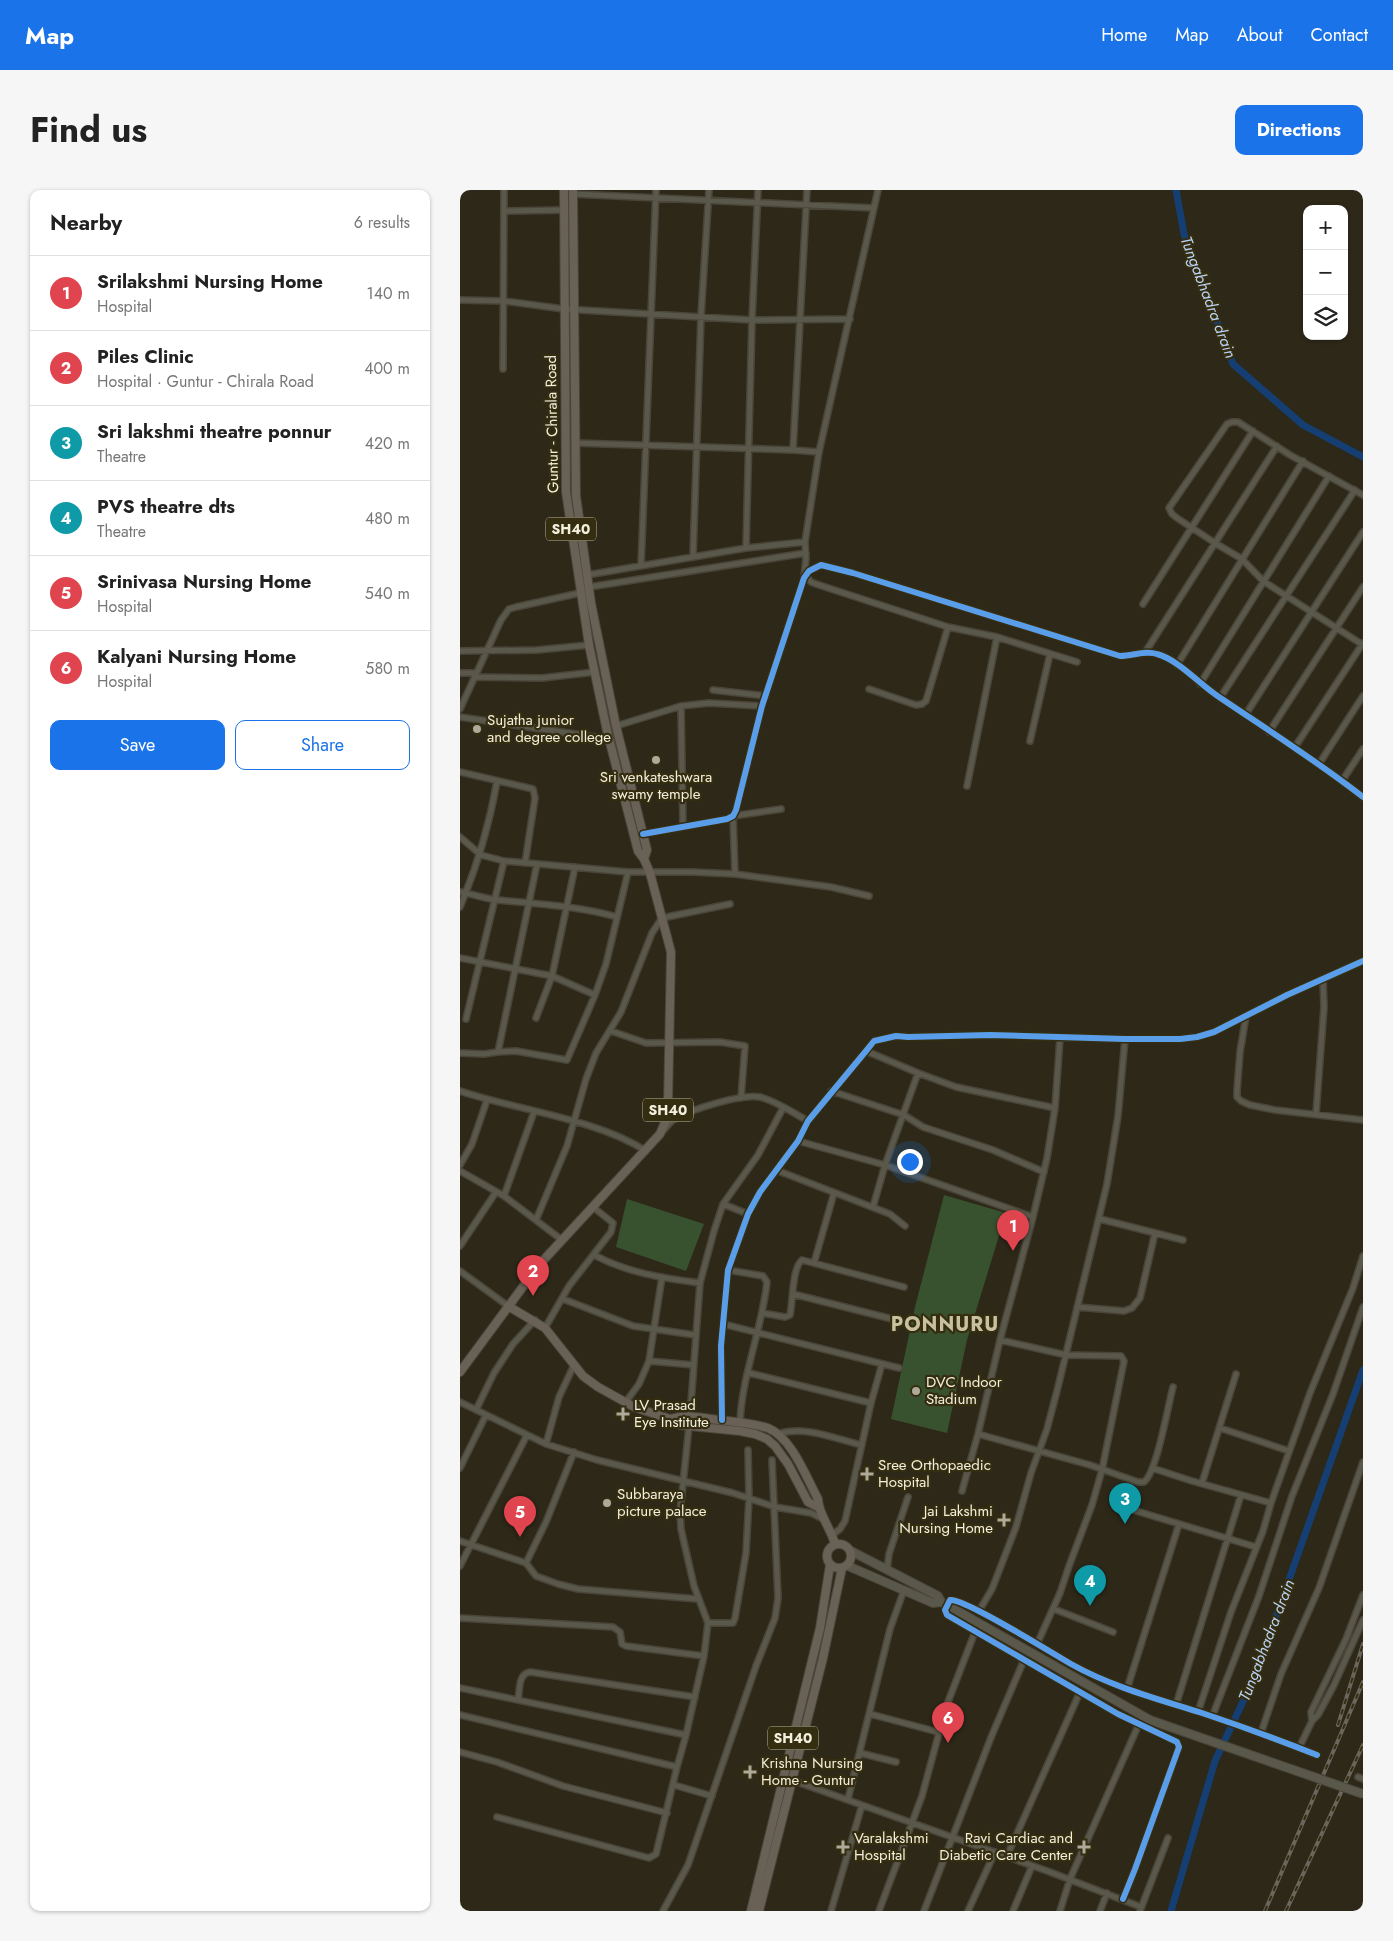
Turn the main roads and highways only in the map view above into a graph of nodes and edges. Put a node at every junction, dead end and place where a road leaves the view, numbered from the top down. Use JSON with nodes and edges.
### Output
{"nodes":[{"id":1,"x":564,"y":190,"type":"edge"},
{"id":2,"x":573,"y":192,"type":"edge"},
{"id":3,"x":644,"y":858,"type":"junction"},
{"id":4,"x":508,"y":1306,"type":"junction"},
{"id":5,"x":460,"y":1372,"type":"edge"},
{"id":6,"x":670,"y":1419,"type":"junction"},
{"id":7,"x":818,"y":1507,"type":"junction"},
{"id":8,"x":835,"y":1544,"type":"junction"},
{"id":9,"x":851,"y":1551,"type":"junction"},
{"id":10,"x":830,"y":1565,"type":"junction"},
{"id":11,"x":845,"y":1567,"type":"junction"},
{"id":12,"x":948,"y":1605,"type":"junction"},
{"id":13,"x":1363,"y":1794,"type":"edge"},
{"id":14,"x":761,"y":1868,"type":"junction"},
{"id":15,"x":770,"y":1871,"type":"junction"},
{"id":16,"x":751,"y":1911,"type":"edge"},
{"id":17,"x":759,"y":1911,"type":"edge"}],
"edges":[{"from":1,"to":3,"type":"main road","name":"Guntur - Chirala Road","number":"SH40"},
{"from":2,"to":3,"type":"main road","name":"Guntur - Chirala Road","number":"SH40"},
{"from":3,"to":4,"type":"main road","name":"Guntur - Chirala Road","number":"SH40"},
{"from":4,"to":5,"type":"main road","name":"Guntur - Chirala Road"},
{"from":4,"to":6,"type":"main road"},
{"from":6,"to":7,"type":"main road"},
{"from":6,"to":7,"type":"main road"},
{"from":7,"to":8,"type":"main road"},
{"from":8,"to":9,"type":"main road"},
{"from":8,"to":10,"type":"main road","number":"SH40"},
{"from":9,"to":11,"type":"main road","number":"SH40"},
{"from":9,"to":12,"type":"main road"},
{"from":10,"to":11,"type":"main road"},
{"from":10,"to":14,"type":"main road","number":"SH40"},
{"from":11,"to":12,"type":"main road"},
{"from":11,"to":15,"type":"main road","number":"SH40"},
{"from":12,"to":13,"type":"main road","bridge":true},
{"from":14,"to":15,"type":"main road"},
{"from":14,"to":16,"type":"main road","number":"SH40"},
{"from":15,"to":17,"type":"main road","number":"SH40"}]}
